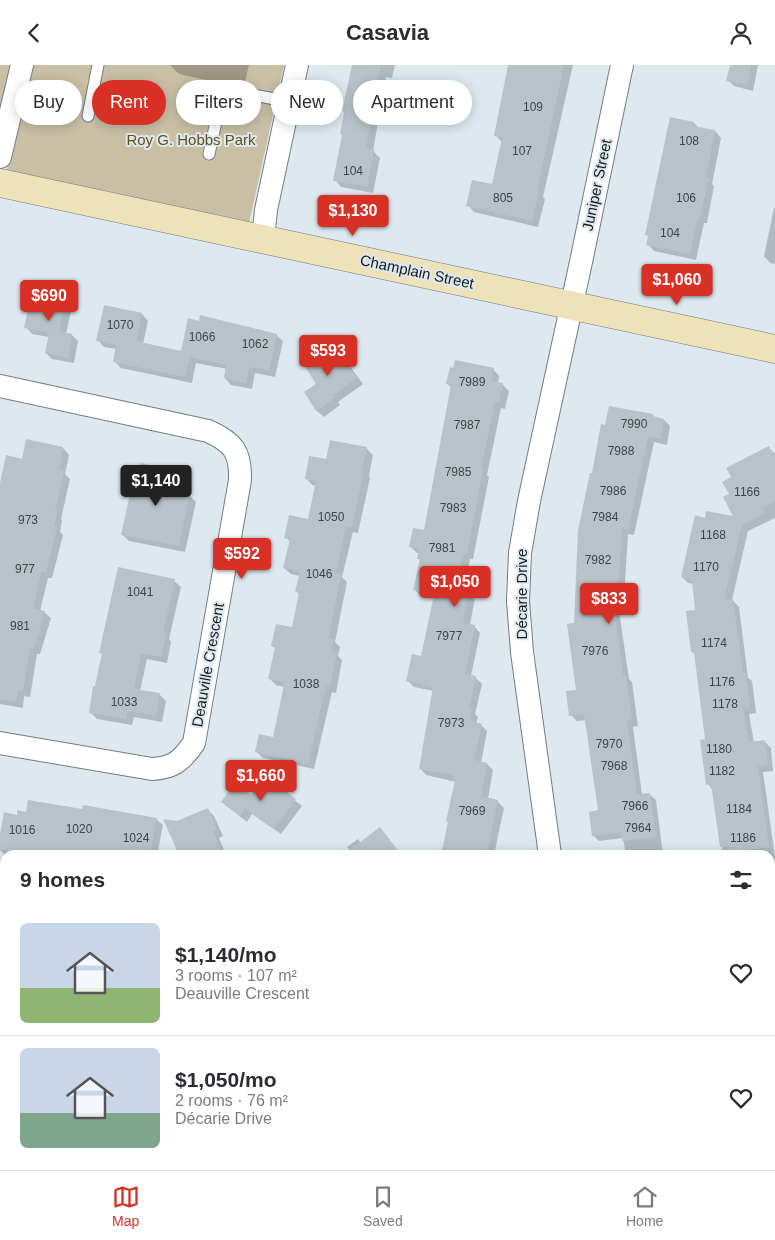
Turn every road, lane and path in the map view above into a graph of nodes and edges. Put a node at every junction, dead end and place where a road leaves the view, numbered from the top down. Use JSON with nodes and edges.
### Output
{"nodes":[{"id":1,"x":22,"y":65,"type":"edge"},
{"id":2,"x":98,"y":65,"type":"edge"},
{"id":3,"x":297,"y":65,"type":"edge"},
{"id":4,"x":622,"y":65,"type":"edge"},
{"id":5,"x":294,"y":80,"type":"edge"},
{"id":6,"x":271,"y":98,"type":"edge"},
{"id":7,"x":88,"y":116,"type":"dead end"},
{"id":8,"x":285,"y":125,"type":"edge"},
{"id":9,"x":209,"y":154,"type":"dead end"},
{"id":10,"x":0,"y":157,"type":"edge"},
{"id":11,"x":0,"y":183,"type":"edge"},
{"id":12,"x":263,"y":239,"type":"junction"},
{"id":13,"x":571,"y":306,"type":"junction"},
{"id":14,"x":775,"y":349,"type":"edge"},
{"id":15,"x":0,"y":386,"type":"edge"},
{"id":16,"x":0,"y":743,"type":"edge"},
{"id":17,"x":549,"y":850,"type":"edge"}],
"edges":[{"from":1,"to":10,"type":"street"},
{"from":2,"to":7,"type":"lane"},
{"from":3,"to":5,"type":"street"},
{"from":4,"to":13,"type":"street","name":"Juniper Street"},
{"from":6,"to":9,"type":"lane"},
{"from":8,"to":12,"type":"street"},
{"from":11,"to":12,"type":"street","name":"Champlain Street"},
{"from":12,"to":13,"type":"street","name":"Champlain Street"},
{"from":13,"to":14,"type":"street","name":"Champlain Street"},
{"from":13,"to":17,"type":"street","name":"Décarie Drive"},
{"from":15,"to":16,"type":"street","name":"Deauville Crescent"}]}
